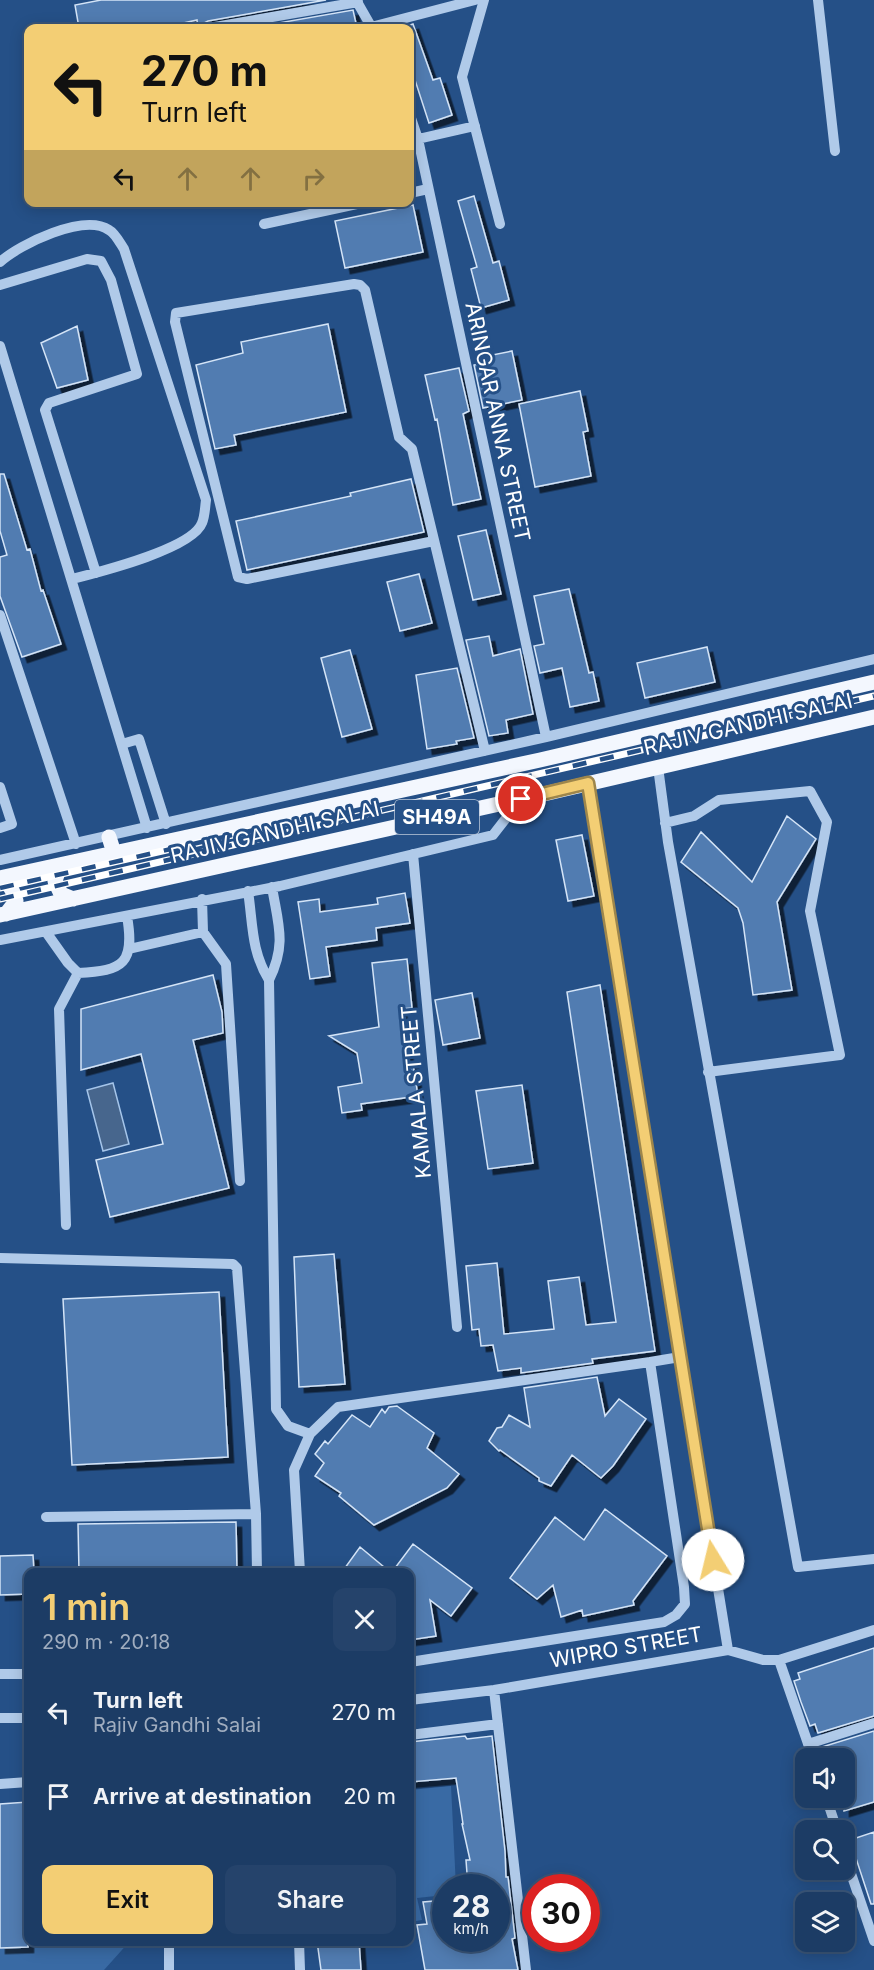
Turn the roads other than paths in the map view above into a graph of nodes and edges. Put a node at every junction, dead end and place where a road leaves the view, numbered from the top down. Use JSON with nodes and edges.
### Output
{"nodes":[{"id":1,"x":475,"y":0,"type":"edge"},
{"id":2,"x":484,"y":0,"type":"edge"},
{"id":3,"x":818,"y":0,"type":"edge"},
{"id":4,"x":357,"y":1,"type":"edge"},
{"id":5,"x":231,"y":24,"type":"edge"},
{"id":6,"x":370,"y":24,"type":"edge"},
{"id":7,"x":387,"y":24,"type":"edge"},
{"id":8,"x":475,"y":126,"type":"junction"},
{"id":9,"x":414,"y":127,"type":"edge"},
{"id":10,"x":418,"y":139,"type":"junction"},
{"id":11,"x":835,"y":151,"type":"dead end"},
{"id":12,"x":428,"y":189,"type":"junction"},
{"id":13,"x":414,"y":192,"type":"edge"},
{"id":14,"x":343,"y":207,"type":"edge"},
{"id":15,"x":264,"y":224,"type":"dead end"},
{"id":16,"x":500,"y":224,"type":"dead end"},
{"id":17,"x":0,"y":262,"type":"edge"},
{"id":18,"x":0,"y":285,"type":"edge"},
{"id":19,"x":0,"y":346,"type":"edge"},
{"id":20,"x":434,"y":541,"type":"junction"},
{"id":21,"x":96,"y":573,"type":"junction"},
{"id":22,"x":72,"y":579,"type":"junction"},
{"id":23,"x":0,"y":615,"type":"edge"},
{"id":24,"x":874,"y":659,"type":"edge"},
{"id":25,"x":874,"y":682,"type":"edge"},
{"id":26,"x":874,"y":717,"type":"edge"},
{"id":27,"x":546,"y":737,"type":"junction"},
{"id":28,"x":122,"y":744,"type":"junction"},
{"id":29,"x":485,"y":751,"type":"junction"},
{"id":30,"x":658,"y":767,"type":"junction"},
{"id":31,"x":588,"y":783,"type":"junction"},
{"id":32,"x":0,"y":788,"type":"edge"},
{"id":33,"x":521,"y":799,"type":"junction"},
{"id":34,"x":665,"y":823,"type":"junction"},
{"id":35,"x":166,"y":824,"type":"junction"},
{"id":36,"x":0,"y":828,"type":"edge"},
{"id":37,"x":147,"y":828,"type":"junction"},
{"id":38,"x":109,"y":837,"type":"junction"},
{"id":39,"x":76,"y":844,"type":"junction"},
{"id":40,"x":114,"y":853,"type":"junction"},
{"id":41,"x":413,"y":854,"type":"junction"},
{"id":42,"x":0,"y":860,"type":"edge"},
{"id":43,"x":65,"y":864,"type":"junction"},
{"id":44,"x":0,"y":879,"type":"edge"},
{"id":45,"x":272,"y":887,"type":"junction"},
{"id":46,"x":248,"y":891,"type":"junction"},
{"id":47,"x":73,"y":899,"type":"junction"},
{"id":48,"x":202,"y":899,"type":"junction"},
{"id":49,"x":3,"y":915,"type":"edge"},
{"id":50,"x":127,"y":916,"type":"junction"},
{"id":51,"x":46,"y":932,"type":"junction"},
{"id":52,"x":204,"y":932,"type":"junction"},
{"id":53,"x":0,"y":940,"type":"edge"},
{"id":54,"x":129,"y":949,"type":"junction"},
{"id":55,"x":78,"y":973,"type":"junction"},
{"id":56,"x":269,"y":980,"type":"junction"},
{"id":57,"x":708,"y":1072,"type":"junction"},
{"id":58,"x":240,"y":1181,"type":"dead end"},
{"id":59,"x":66,"y":1225,"type":"dead end"},
{"id":60,"x":0,"y":1258,"type":"edge"},
{"id":61,"x":457,"y":1327,"type":"dead end"},
{"id":62,"x":680,"y":1357,"type":"junction"},
{"id":63,"x":650,"y":1362,"type":"junction"},
{"id":64,"x":310,"y":1434,"type":"junction"},
{"id":65,"x":256,"y":1514,"type":"junction"},
{"id":66,"x":46,"y":1517,"type":"dead end"},
{"id":67,"x":874,"y":1559,"type":"edge"},
{"id":68,"x":257,"y":1568,"type":"edge"},
{"id":69,"x":300,"y":1568,"type":"edge"},
{"id":70,"x":874,"y":1630,"type":"edge"},
{"id":71,"x":728,"y":1650,"type":"junction"},
{"id":72,"x":779,"y":1660,"type":"junction"},
{"id":73,"x":414,"y":1661,"type":"edge"},
{"id":74,"x":0,"y":1674,"type":"edge"},
{"id":75,"x":24,"y":1674,"type":"edge"},
{"id":76,"x":494,"y":1690,"type":"junction"},
{"id":77,"x":414,"y":1700,"type":"edge"},
{"id":78,"x":0,"y":1718,"type":"edge"},
{"id":79,"x":24,"y":1718,"type":"edge"},
{"id":80,"x":874,"y":1722,"type":"edge"},
{"id":81,"x":498,"y":1724,"type":"junction"},
{"id":82,"x":414,"y":1734,"type":"edge"},
{"id":83,"x":808,"y":1744,"type":"junction"},
{"id":84,"x":809,"y":1748,"type":"edge"},
{"id":85,"x":24,"y":1782,"type":"edge"},
{"id":86,"x":0,"y":1784,"type":"edge"},
{"id":87,"x":855,"y":1877,"type":"edge"},
{"id":88,"x":869,"y":1908,"type":"edge"},
{"id":89,"x":874,"y":1941,"type":"edge"},
{"id":90,"x":169,"y":1946,"type":"edge"},
{"id":91,"x":299,"y":1946,"type":"edge"},
{"id":92,"x":169,"y":1970,"type":"edge"},
{"id":93,"x":300,"y":1970,"type":"edge"},
{"id":94,"x":526,"y":1970,"type":"edge"}],
"edges":[{"from":1,"to":7,"type":"street"},
{"from":2,"to":8,"type":"street"},
{"from":3,"to":11,"type":"street"},
{"from":4,"to":5,"type":"street"},
{"from":4,"to":6,"type":"street"},
{"from":8,"to":10,"type":"street"},
{"from":8,"to":16,"type":"street"},
{"from":9,"to":10,"type":"street","name":"ARINGAR ANNA STREET"},
{"from":10,"to":12,"type":"street","name":"ARINGAR ANNA STREET"},
{"from":12,"to":13,"type":"street"},
{"from":12,"to":27,"type":"street","name":"ARINGAR ANNA STREET"},
{"from":14,"to":15,"type":"street"},
{"from":17,"to":21,"type":"street"},
{"from":18,"to":21,"type":"street"},
{"from":19,"to":22,"type":"street"},
{"from":20,"to":20,"type":"street"},
{"from":20,"to":29,"type":"street"},
{"from":21,"to":22,"type":"street"},
{"from":22,"to":28,"type":"street"},
{"from":23,"to":39,"type":"street"},
{"from":24,"to":27,"type":"street"},
{"from":25,"to":40,"type":"main road","name":"RAJIV GANDHI SALAI","number":"SH49A"},
{"from":26,"to":30,"type":"main road","name":"RAJIV GANDHI SALAI","number":"SH49A"},
{"from":27,"to":29,"type":"street"},
{"from":28,"to":35,"type":"street"},
{"from":28,"to":37,"type":"street"},
{"from":29,"to":35,"type":"street"},
{"from":30,"to":31,"type":"main road","name":"RAJIV GANDHI SALAI","number":"SH49A"},
{"from":30,"to":34,"type":"street"},
{"from":31,"to":33,"type":"main road","name":"RAJIV GANDHI SALAI","number":"SH49A"},
{"from":31,"to":62,"type":"street","name":"WIPRO STREET"},
{"from":32,"to":36,"type":"street"},
{"from":33,"to":41,"type":"street"},
{"from":33,"to":47,"type":"main road","name":"RAJIV GANDHI SALAI","number":"SH49A"},
{"from":34,"to":57,"type":"street"},
{"from":34,"to":57,"type":"street"},
{"from":35,"to":37,"type":"street"},
{"from":37,"to":38,"type":"street"},
{"from":38,"to":39,"type":"street"},
{"from":38,"to":40,"type":"main road"},
{"from":39,"to":42,"type":"street"},
{"from":40,"to":43,"type":"main road","name":"RAJIV GANDHI SALAI","number":"SH49A"},
{"from":41,"to":45,"type":"street"},
{"from":41,"to":61,"type":"street","name":"KAMALA STREET"},
{"from":43,"to":44,"type":"main road","name":"RAJIV GANDHI SALAI","number":"SH49A"},
{"from":43,"to":47,"type":"main road"},
{"from":44,"to":49,"type":"main road"},
{"from":45,"to":46,"type":"street"},
{"from":45,"to":56,"type":"street"},
{"from":46,"to":48,"type":"street"},
{"from":46,"to":56,"type":"street"},
{"from":47,"to":49,"type":"main road","name":"RAJIV GANDHI SALAI","number":"SH49A"},
{"from":48,"to":50,"type":"street"},
{"from":48,"to":52,"type":"street"},
{"from":50,"to":51,"type":"street"},
{"from":50,"to":54,"type":"street"},
{"from":51,"to":53,"type":"street"},
{"from":51,"to":55,"type":"street"},
{"from":52,"to":54,"type":"street"},
{"from":52,"to":58,"type":"street"},
{"from":54,"to":55,"type":"street"},
{"from":55,"to":59,"type":"street"},
{"from":56,"to":64,"type":"street"},
{"from":57,"to":67,"type":"street"},
{"from":60,"to":65,"type":"street"},
{"from":62,"to":63,"type":"street"},
{"from":62,"to":71,"type":"street","name":"WIPRO STREET"},
{"from":63,"to":64,"type":"street"},
{"from":63,"to":73,"type":"street"},
{"from":64,"to":69,"type":"street"},
{"from":65,"to":66,"type":"street"},
{"from":65,"to":68,"type":"street"},
{"from":70,"to":72,"type":"street"},
{"from":71,"to":72,"type":"street"},
{"from":71,"to":76,"type":"street","name":"WIPRO STREET"},
{"from":72,"to":83,"type":"street"},
{"from":74,"to":75,"type":"street"},
{"from":76,"to":77,"type":"street","name":"WIPRO STREET"},
{"from":76,"to":81,"type":"street"},
{"from":78,"to":79,"type":"street"},
{"from":80,"to":83,"type":"street"},
{"from":81,"to":82,"type":"street"},
{"from":81,"to":94,"type":"street"},
{"from":83,"to":84,"type":"street"},
{"from":85,"to":86,"type":"street"},
{"from":87,"to":88,"type":"street"},
{"from":88,"to":89,"type":"street"},
{"from":90,"to":92,"type":"street"},
{"from":91,"to":93,"type":"street"}]}
